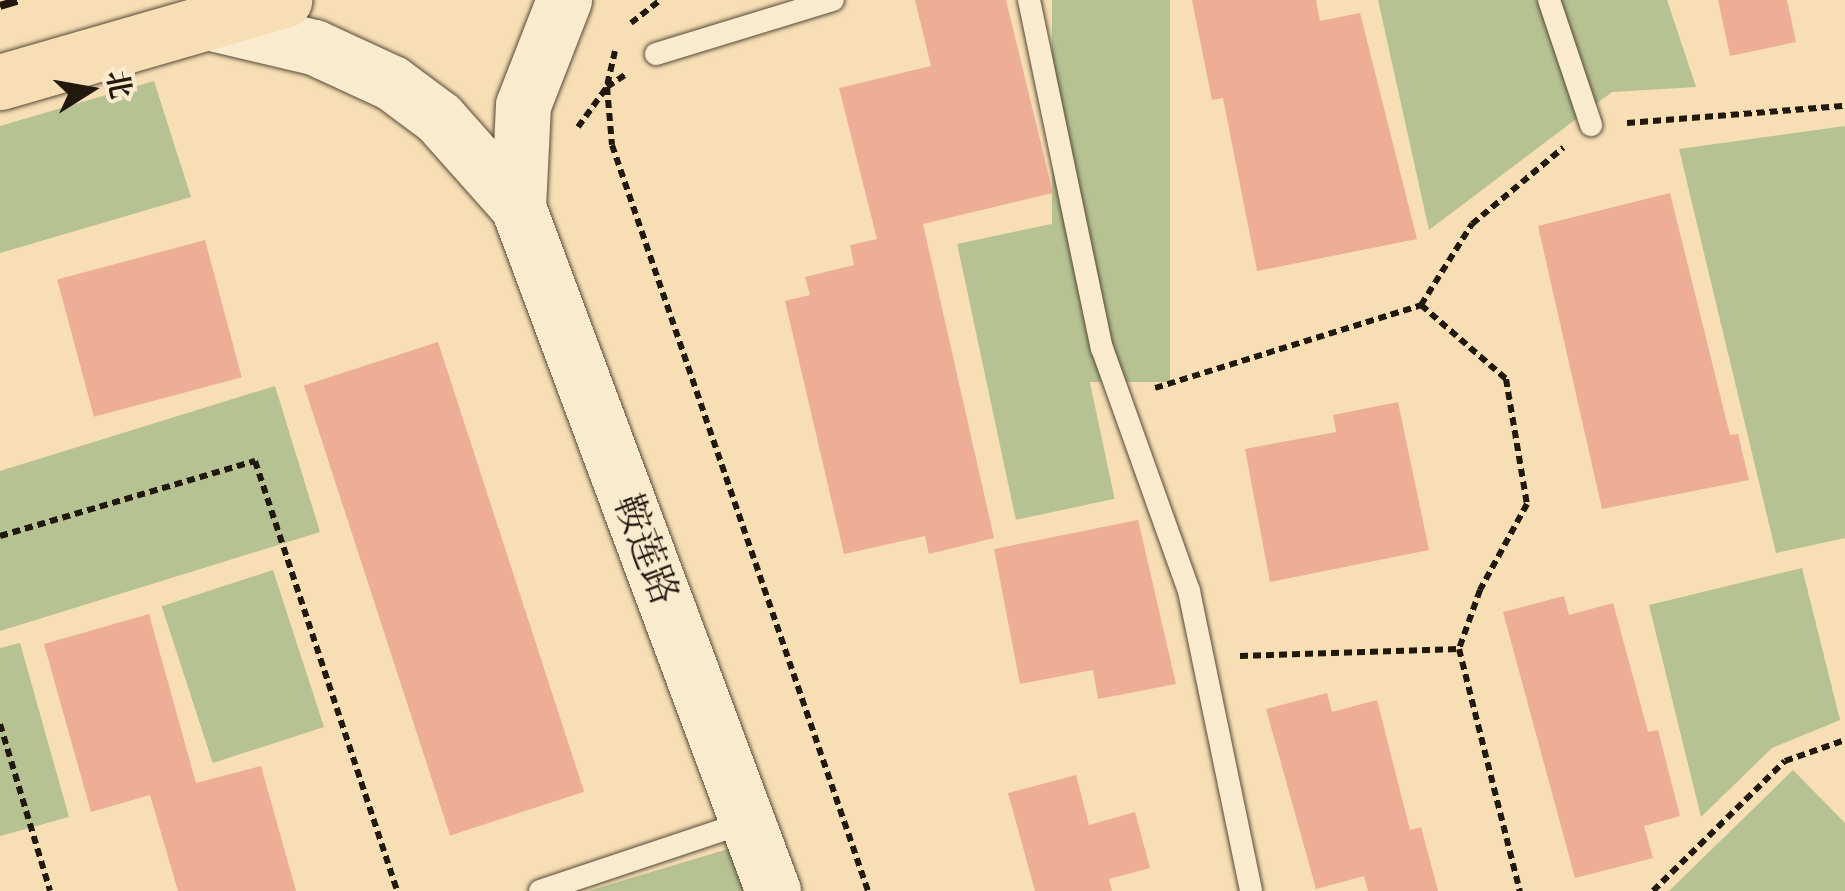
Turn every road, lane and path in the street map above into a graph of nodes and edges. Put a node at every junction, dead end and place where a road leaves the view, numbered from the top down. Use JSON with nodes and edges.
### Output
{"nodes":[{"id":1,"x":284,"y":0,"type":"edge"},
{"id":2,"x":564,"y":0,"type":"edge"},
{"id":3,"x":660,"y":0,"type":"edge"},
{"id":4,"x":833,"y":0,"type":"edge"},
{"id":5,"x":1029,"y":0,"type":"edge"},
{"id":6,"x":1549,"y":0,"type":"edge"},
{"id":7,"x":207,"y":22,"type":"junction"},
{"id":8,"x":627,"y":30,"type":"dead end"},
{"id":9,"x":617,"y":44,"type":"dead end"},
{"id":10,"x":656,"y":54,"type":"joint"},
{"id":11,"x":0,"y":82,"type":"edge"},
{"id":12,"x":607,"y":87,"type":"junction"},
{"id":13,"x":1845,"y":106,"type":"edge"},
{"id":14,"x":1590,"y":126,"type":"junction"},
{"id":15,"x":574,"y":132,"type":"dead end"},
{"id":16,"x":518,"y":207,"type":"junction"},
{"id":17,"x":1421,"y":306,"type":"junction"},
{"id":18,"x":1120,"y":398,"type":"junction"},
{"id":19,"x":0,"y":536,"type":"edge"},
{"id":20,"x":1459,"y":649,"type":"junction"},
{"id":21,"x":1203,"y":657,"type":"junction"},
{"id":22,"x":0,"y":724,"type":"edge"},
{"id":23,"x":1845,"y":740,"type":"edge"},
{"id":24,"x":749,"y":822,"type":"junction"},
{"id":25,"x":50,"y":891,"type":"edge"},
{"id":26,"x":396,"y":891,"type":"edge"},
{"id":27,"x":540,"y":891,"type":"edge"},
{"id":28,"x":773,"y":891,"type":"edge"},
{"id":29,"x":868,"y":891,"type":"edge"},
{"id":30,"x":1251,"y":891,"type":"edge"},
{"id":31,"x":1520,"y":891,"type":"edge"},
{"id":32,"x":1653,"y":891,"type":"edge"}],
"edges":[{"from":1,"to":7,"type":"highway"},
{"from":2,"to":16,"type":"street"},
{"from":3,"to":8,"type":"path"},
{"from":4,"to":10,"type":"lane"},
{"from":5,"to":18,"type":"lane"},
{"from":6,"to":14,"type":"lane"},
{"from":7,"to":11,"type":"highway"},
{"from":7,"to":16,"type":"street"},
{"from":9,"to":12,"type":"path"},
{"from":10,"to":12,"type":"path"},
{"from":12,"to":15,"type":"path"},
{"from":12,"to":29,"type":"path"},
{"from":13,"to":14,"type":"path"},
{"from":14,"to":17,"type":"path"},
{"from":16,"to":24,"type":"street","name":"鞍莲路"},
{"from":17,"to":18,"type":"path"},
{"from":17,"to":20,"type":"path"},
{"from":18,"to":21,"type":"lane"},
{"from":19,"to":26,"type":"path"},
{"from":20,"to":21,"type":"path"},
{"from":20,"to":31,"type":"path"},
{"from":21,"to":30,"type":"lane"},
{"from":22,"to":25,"type":"path"},
{"from":23,"to":32,"type":"path"},
{"from":24,"to":27,"type":"lane"},
{"from":24,"to":28,"type":"street","name":"鞍莲路"}]}
